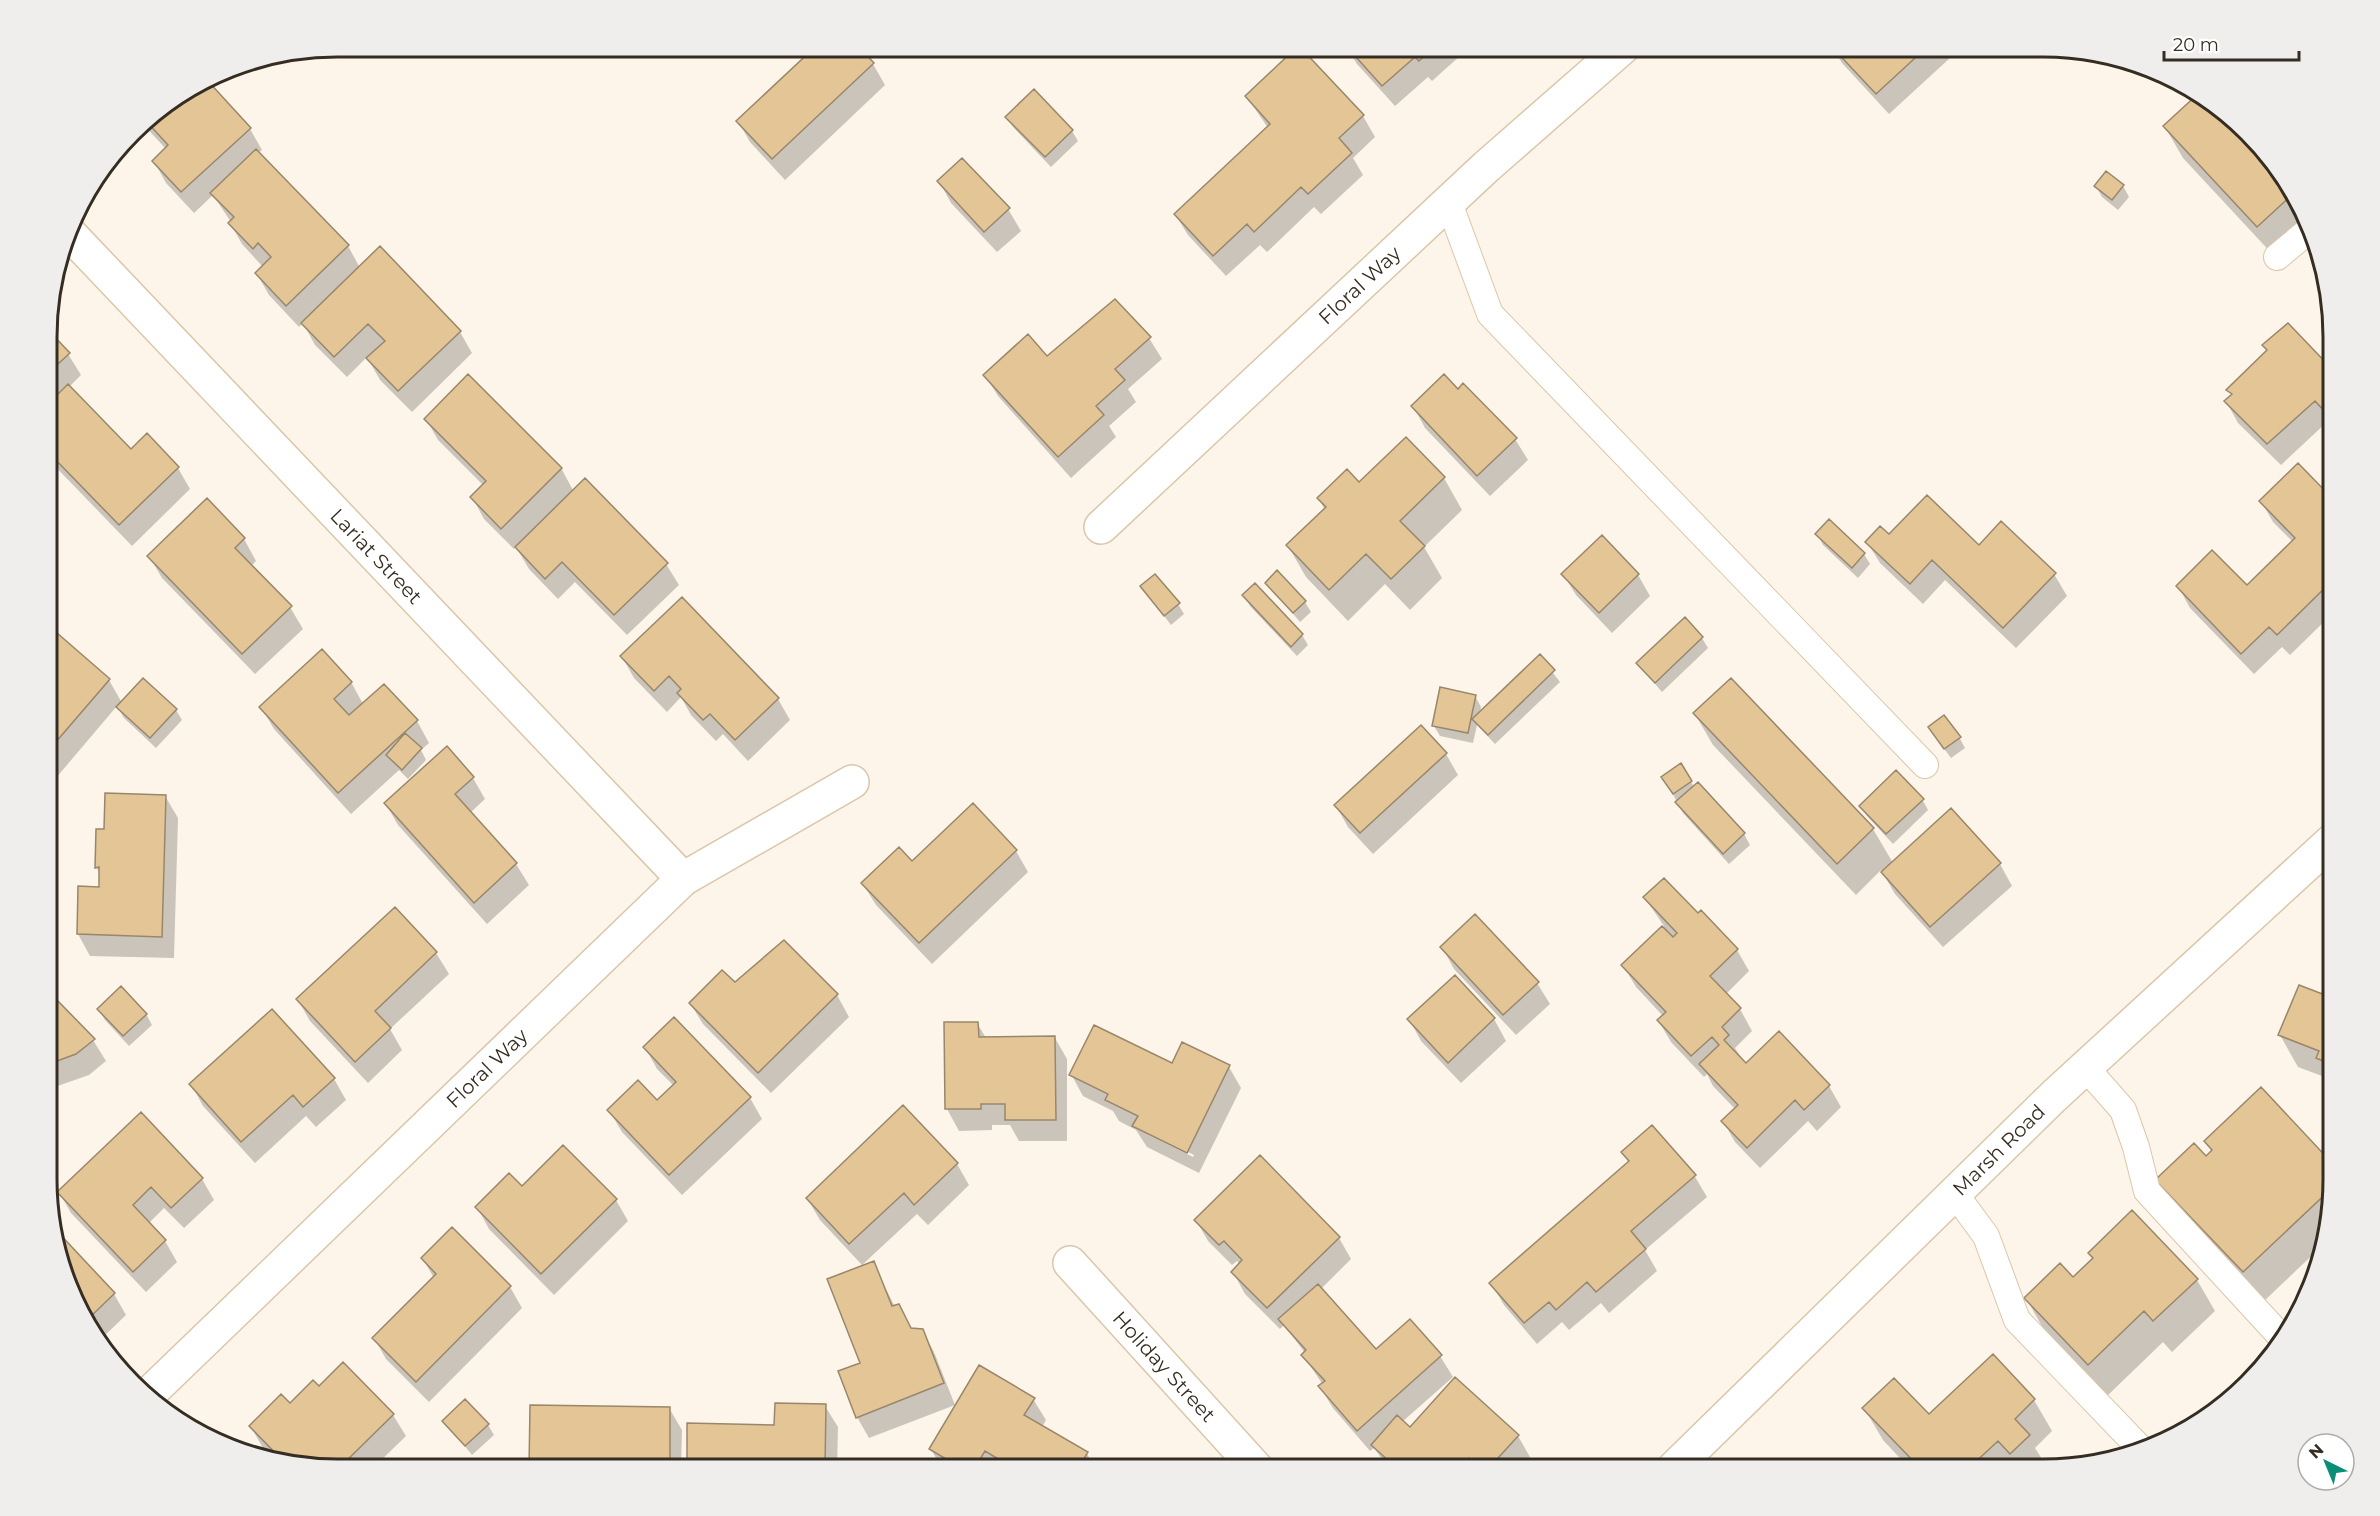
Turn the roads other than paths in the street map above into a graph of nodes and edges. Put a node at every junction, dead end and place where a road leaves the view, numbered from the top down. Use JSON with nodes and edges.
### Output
{"nodes":[{"id":1,"x":1611,"y":57,"type":"edge"},
{"id":2,"x":1449,"y":203,"type":"junction"},
{"id":3,"x":2304,"y":235,"type":"edge"},
{"id":4,"x":75,"y":239,"type":"edge"},
{"id":5,"x":2277,"y":257,"type":"dead end"},
{"id":6,"x":1101,"y":527,"type":"dead end"},
{"id":7,"x":1925,"y":765,"type":"dead end"},
{"id":8,"x":852,"y":782,"type":"dead end"},
{"id":9,"x":2323,"y":849,"type":"edge"},
{"id":10,"x":683,"y":879,"type":"junction"},
{"id":11,"x":2086,"y":1068,"type":"junction"},
{"id":12,"x":1955,"y":1194,"type":"junction"},
{"id":13,"x":1070,"y":1263,"type":"dead end"},
{"id":14,"x":2277,"y":1332,"type":"edge"},
{"id":15,"x":154,"y":1390,"type":"edge"},
{"id":16,"x":2135,"y":1443,"type":"edge"},
{"id":17,"x":1248,"y":1459,"type":"edge"},
{"id":18,"x":1683,"y":1459,"type":"edge"}],
"edges":[{"from":1,"to":2,"type":"street","name":"Floral Way"},
{"from":2,"to":6,"type":"street","name":"Floral Way"},
{"from":2,"to":7,"type":"lane"},
{"from":3,"to":5,"type":"lane"},
{"from":4,"to":10,"type":"street","name":"Lariat Street"},
{"from":8,"to":10,"type":"street","name":"Floral Way"},
{"from":9,"to":11,"type":"street","name":"Marsh Road"},
{"from":10,"to":15,"type":"street","name":"Floral Way"},
{"from":11,"to":12,"type":"street","name":"Marsh Road"},
{"from":11,"to":14,"type":"lane"},
{"from":12,"to":16,"type":"lane"},
{"from":12,"to":18,"type":"street","name":"Marsh Road"},
{"from":13,"to":17,"type":"street","name":"Holiday Street"}]}
